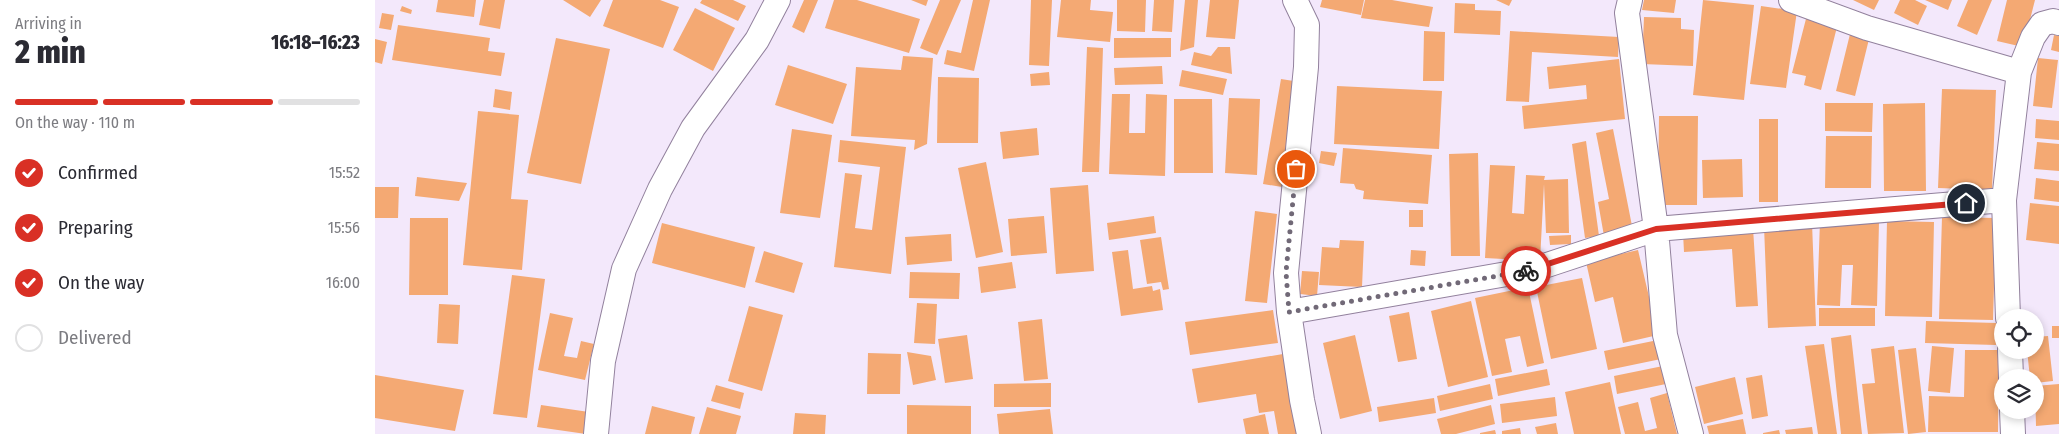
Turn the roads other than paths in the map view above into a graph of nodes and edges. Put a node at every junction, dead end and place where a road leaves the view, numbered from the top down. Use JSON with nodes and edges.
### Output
{"nodes":[{"id":1,"x":778,"y":0,"type":"edge"},
{"id":2,"x":1295,"y":0,"type":"edge"},
{"id":3,"x":1629,"y":0,"type":"edge"},
{"id":4,"x":1791,"y":0,"type":"edge"},
{"id":5,"x":2059,"y":22,"type":"edge"},
{"id":6,"x":2019,"y":72,"type":"junction"},
{"id":7,"x":2004,"y":200,"type":"junction"},
{"id":8,"x":1656,"y":229,"type":"junction"},
{"id":9,"x":2009,"y":309,"type":"edge"},
{"id":10,"x":1289,"y":312,"type":"junction"},
{"id":11,"x":2012,"y":419,"type":"edge"},
{"id":12,"x":596,"y":434,"type":"edge"},
{"id":13,"x":1309,"y":434,"type":"edge"},
{"id":14,"x":1691,"y":434,"type":"edge"},
{"id":15,"x":2013,"y":434,"type":"edge"}],
"edges":[{"from":1,"to":12,"type":"street"},
{"from":2,"to":10,"type":"street"},
{"from":3,"to":8,"type":"street"},
{"from":4,"to":6,"type":"street"},
{"from":5,"to":6,"type":"street"},
{"from":6,"to":7,"type":"street"},
{"from":7,"to":8,"type":"street"},
{"from":7,"to":9,"type":"street"},
{"from":8,"to":10,"type":"street"},
{"from":8,"to":14,"type":"street"},
{"from":10,"to":13,"type":"street"},
{"from":11,"to":15,"type":"street"}]}
